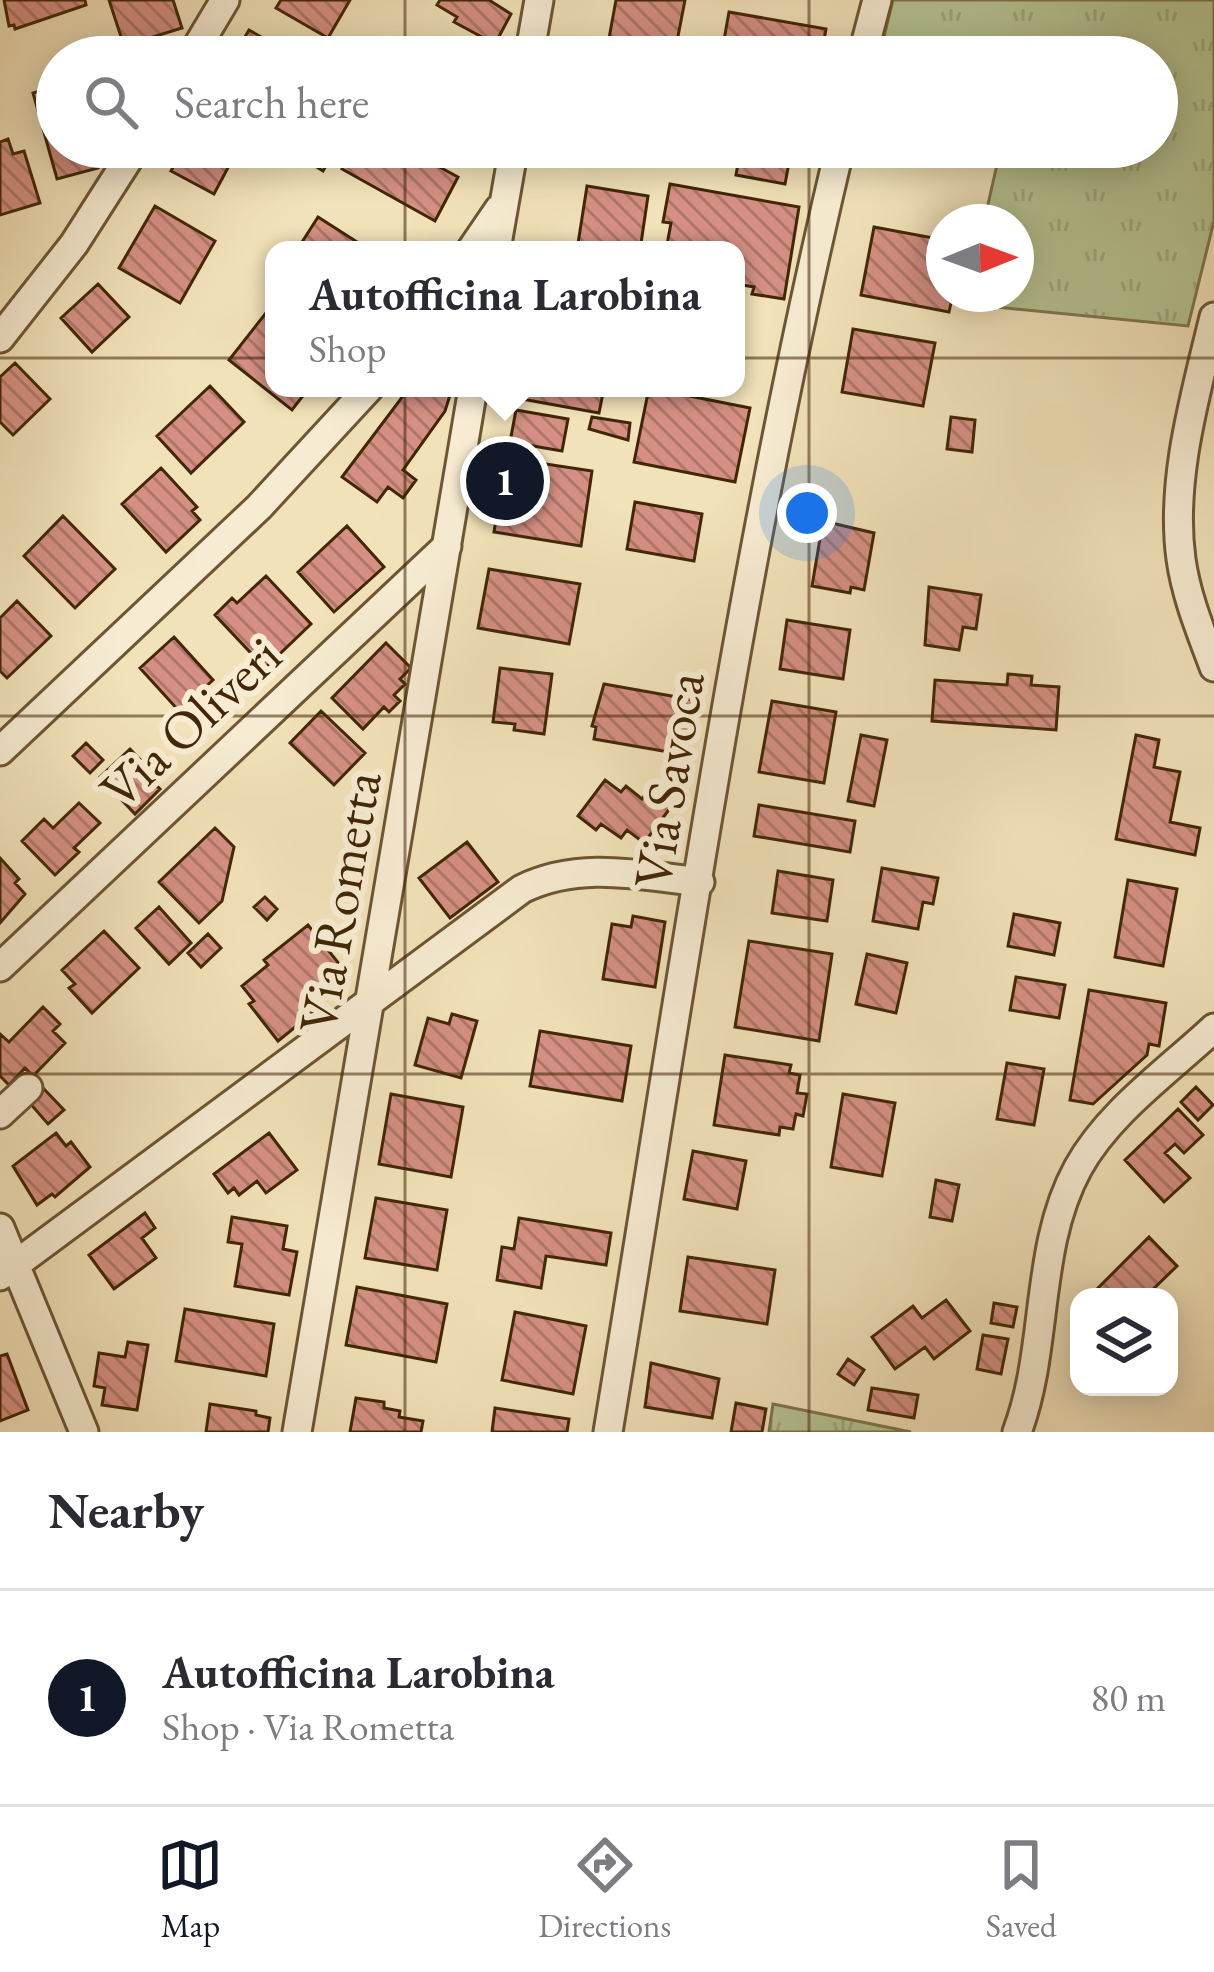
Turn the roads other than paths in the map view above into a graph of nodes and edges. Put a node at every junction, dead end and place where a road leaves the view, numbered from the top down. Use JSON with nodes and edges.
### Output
{"nodes":[{"id":1,"x":225,"y":0,"type":"edge"},
{"id":2,"x":539,"y":0,"type":"edge"},
{"id":3,"x":877,"y":0,"type":"edge"},
{"id":4,"x":203,"y":36,"type":"edge"},
{"id":5,"x":533,"y":36,"type":"edge"},
{"id":6,"x":868,"y":36,"type":"edge"},
{"id":7,"x":123,"y":168,"type":"edge"},
{"id":8,"x":510,"y":168,"type":"edge"},
{"id":9,"x":835,"y":168,"type":"edge"},
{"id":10,"x":504,"y":201,"type":"junction"},
{"id":11,"x":477,"y":241,"type":"edge"},
{"id":12,"x":497,"y":241,"type":"edge"},
{"id":13,"x":1214,"y":317,"type":"edge"},
{"id":14,"x":0,"y":338,"type":"edge"},
{"id":15,"x":361,"y":397,"type":"edge"},
{"id":16,"x":472,"y":397,"type":"edge"},
{"id":17,"x":447,"y":546,"type":"junction"},
{"id":18,"x":1204,"y":599,"type":"edge"},
{"id":19,"x":1214,"y":667,"type":"edge"},
{"id":20,"x":0,"y":751,"type":"edge"},
{"id":21,"x":700,"y":882,"type":"junction"},
{"id":22,"x":0,"y":967,"type":"edge"},
{"id":23,"x":370,"y":1002,"type":"junction"},
{"id":24,"x":1214,"y":1028,"type":"edge"},
{"id":25,"x":28,"y":1088,"type":"dead end"},
{"id":26,"x":0,"y":1114,"type":"edge"},
{"id":27,"x":0,"y":1228,"type":"edge"},
{"id":28,"x":8,"y":1270,"type":"edge"},
{"id":29,"x":84,"y":1432,"type":"edge"},
{"id":30,"x":297,"y":1432,"type":"edge"},
{"id":31,"x":608,"y":1432,"type":"edge"},
{"id":32,"x":1017,"y":1432,"type":"edge"}],
"edges":[{"from":1,"to":4,"type":"street"},
{"from":2,"to":5,"type":"street"},
{"from":3,"to":6,"type":"street"},
{"from":7,"to":14,"type":"street"},
{"from":8,"to":10,"type":"street"},
{"from":9,"to":21,"type":"street","name":"Via Savoca"},
{"from":10,"to":11,"type":"street"},
{"from":10,"to":12,"type":"street"},
{"from":13,"to":18,"type":"street"},
{"from":15,"to":20,"type":"street"},
{"from":16,"to":17,"type":"street","name":"Via Rometta"},
{"from":17,"to":22,"type":"street","name":"Via Oliveri"},
{"from":17,"to":23,"type":"street","name":"Via Rometta"},
{"from":18,"to":19,"type":"street"},
{"from":21,"to":23,"type":"street"},
{"from":21,"to":31,"type":"street","name":"Via Savoca"},
{"from":23,"to":28,"type":"street"},
{"from":23,"to":30,"type":"street","name":"Via Rometta"},
{"from":24,"to":32,"type":"street"},
{"from":25,"to":26,"type":"street"},
{"from":27,"to":28,"type":"street"},
{"from":28,"to":29,"type":"street"}]}
